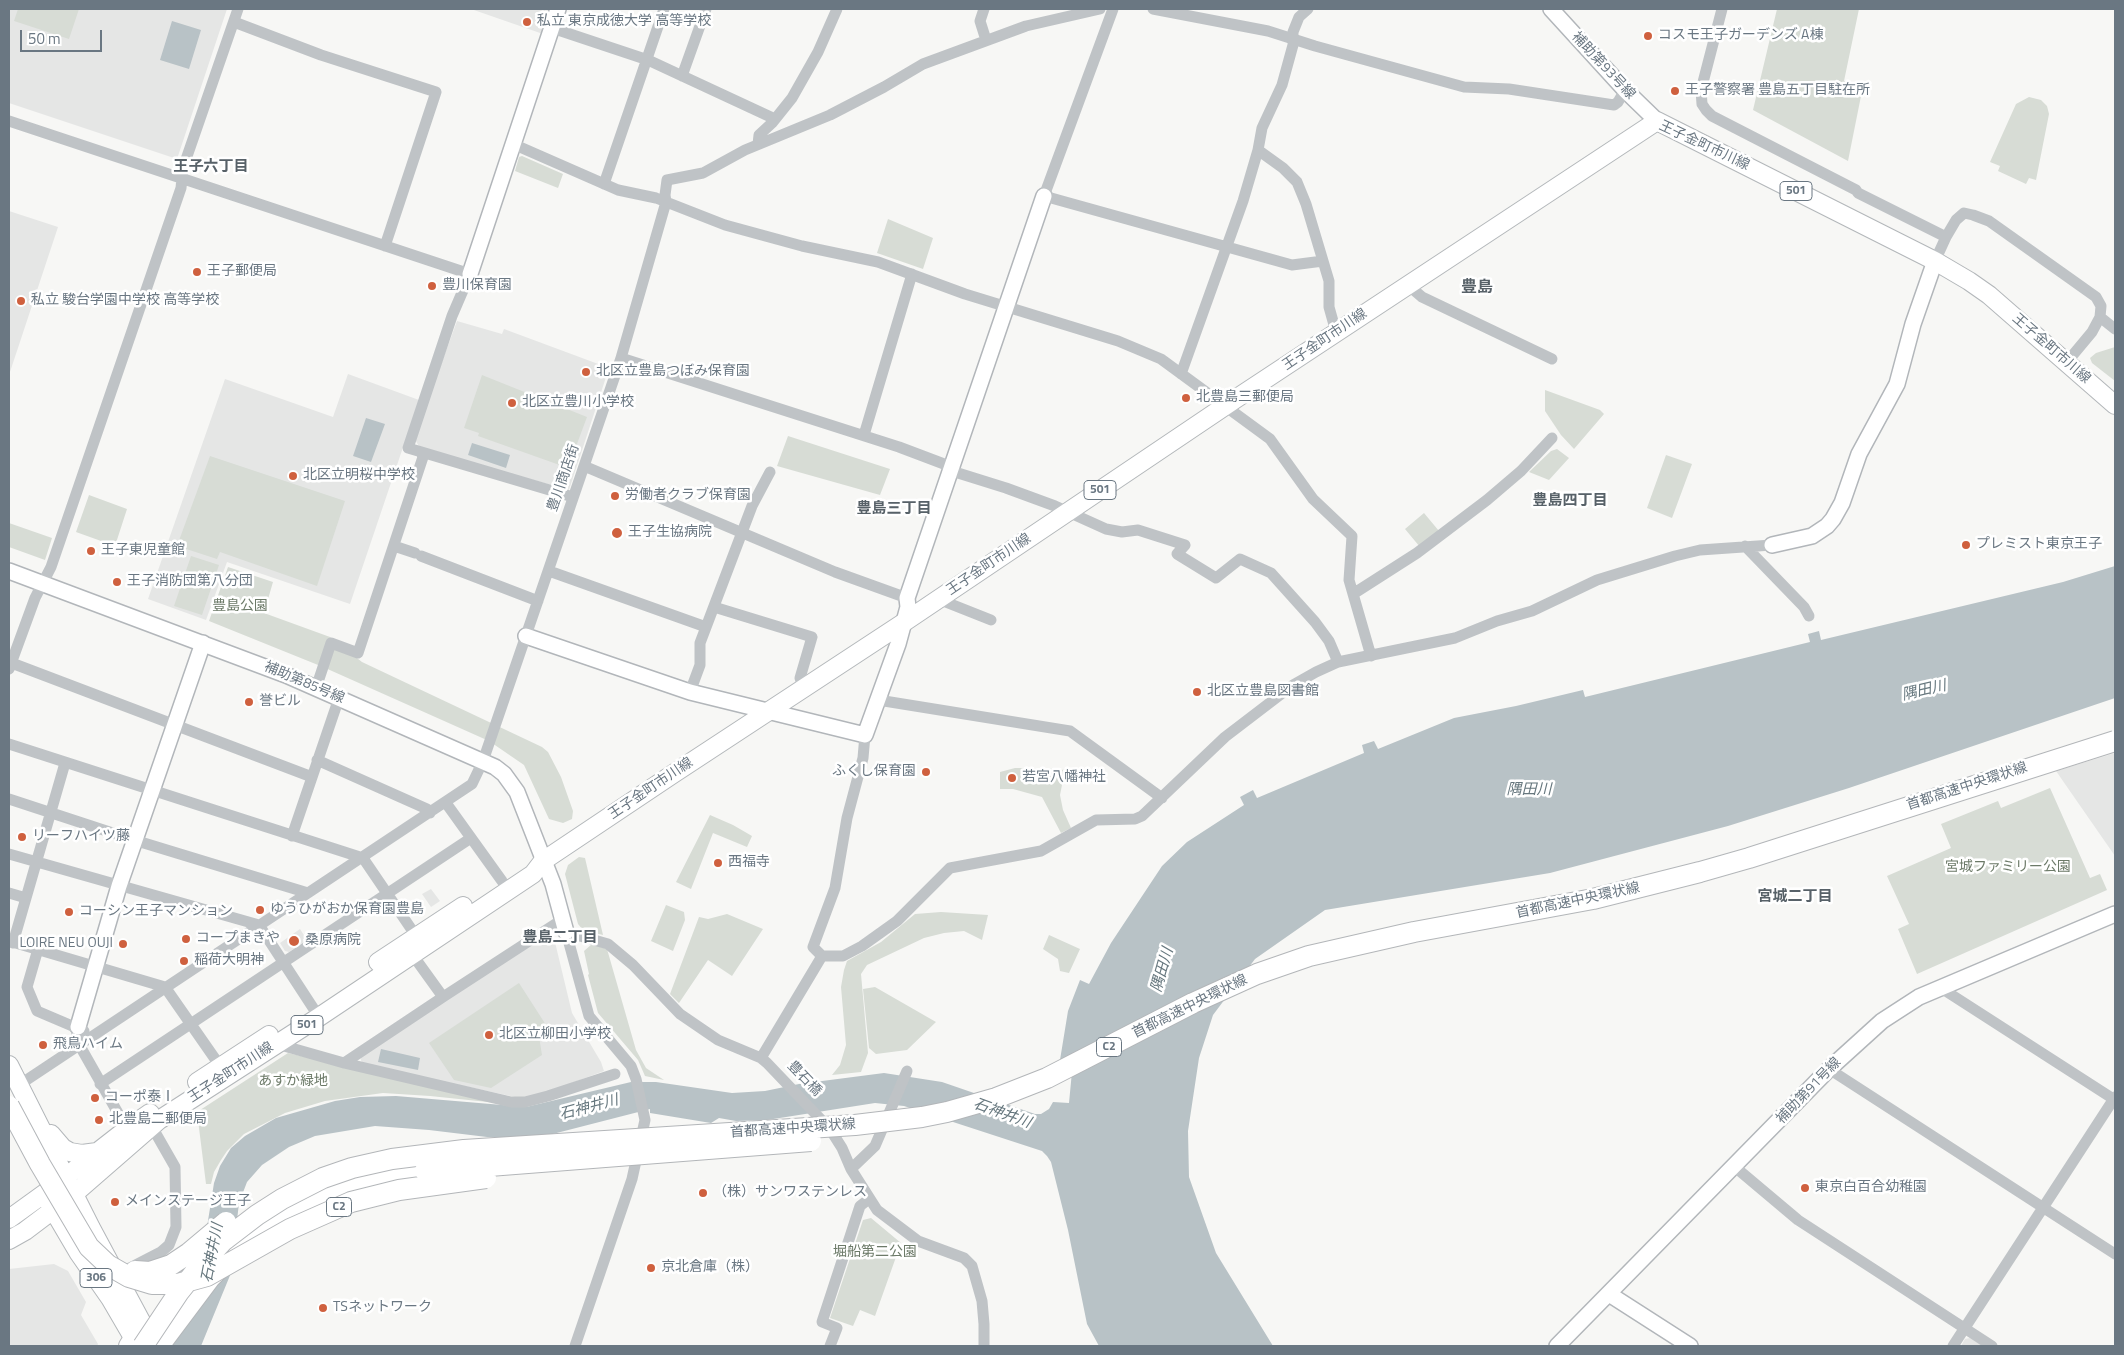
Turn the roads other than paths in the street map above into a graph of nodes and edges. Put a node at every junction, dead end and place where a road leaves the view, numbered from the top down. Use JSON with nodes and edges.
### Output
{"nodes":[{"id":1,"x":238,"y":9,"type":"edge"},
{"id":2,"x":558,"y":9,"type":"edge"},
{"id":3,"x":664,"y":9,"type":"edge"},
{"id":4,"x":706,"y":9,"type":"edge"},
{"id":5,"x":837,"y":9,"type":"edge"},
{"id":6,"x":984,"y":9,"type":"edge"},
{"id":7,"x":1100,"y":9,"type":"edge"},
{"id":8,"x":1113,"y":9,"type":"edge"},
{"id":9,"x":1153,"y":9,"type":"edge"},
{"id":10,"x":1308,"y":9,"type":"edge"},
{"id":11,"x":1552,"y":9,"type":"edge"},
{"id":12,"x":1722,"y":9,"type":"edge"},
{"id":13,"x":234,"y":22,"type":"junction"},
{"id":14,"x":552,"y":28,"type":"junction"},
{"id":15,"x":1293,"y":37,"type":"junction"},
{"id":16,"x":986,"y":40,"type":"junction"},
{"id":17,"x":648,"y":60,"type":"junction"},
{"id":18,"x":682,"y":76,"type":"junction"},
{"id":19,"x":1625,"y":90,"type":"junction"},
{"id":20,"x":9,"y":120,"type":"edge"},
{"id":21,"x":775,"y":120,"type":"junction"},
{"id":22,"x":1657,"y":121,"type":"junction"},
{"id":23,"x":513,"y":144,"type":"junction"},
{"id":24,"x":758,"y":144,"type":"junction"},
{"id":25,"x":1258,"y":150,"type":"junction"},
{"id":26,"x":182,"y":178,"type":"junction"},
{"id":27,"x":604,"y":184,"type":"junction"},
{"id":28,"x":1044,"y":196,"type":"junction"},
{"id":29,"x":666,"y":202,"type":"junction"},
{"id":30,"x":1946,"y":237,"type":"junction"},
{"id":31,"x":385,"y":246,"type":"junction"},
{"id":32,"x":1227,"y":247,"type":"junction"},
{"id":33,"x":1323,"y":261,"type":"junction"},
{"id":34,"x":1935,"y":262,"type":"junction"},
{"id":35,"x":470,"y":274,"type":"junction"},
{"id":36,"x":912,"y":274,"type":"junction"},
{"id":37,"x":1408,"y":285,"type":"junction"},
{"id":38,"x":1005,"y":307,"type":"junction"},
{"id":39,"x":2100,"y":317,"type":"junction"},
{"id":40,"x":2115,"y":329,"type":"edge"},
{"id":41,"x":1336,"y":332,"type":"junction"},
{"id":42,"x":621,"y":358,"type":"junction"},
{"id":43,"x":1552,"y":360,"type":"dead end"},
{"id":44,"x":2067,"y":362,"type":"junction"},
{"id":45,"x":1181,"y":374,"type":"junction"},
{"id":46,"x":2115,"y":405,"type":"edge"},
{"id":47,"x":1224,"y":406,"type":"junction"},
{"id":48,"x":864,"y":435,"type":"junction"},
{"id":49,"x":1552,"y":438,"type":"dead end"},
{"id":50,"x":421,"y":452,"type":"junction"},
{"id":51,"x":584,"y":466,"type":"junction"},
{"id":52,"x":951,"y":469,"type":"junction"},
{"id":53,"x":770,"y":472,"type":"dead end"},
{"id":54,"x":573,"y":497,"type":"junction"},
{"id":55,"x":1067,"y":513,"type":"junction"},
{"id":56,"x":742,"y":532,"type":"junction"},
{"id":57,"x":1772,"y":545,"type":"joint"},
{"id":58,"x":394,"y":546,"type":"junction"},
{"id":59,"x":1745,"y":546,"type":"junction"},
{"id":60,"x":9,"y":571,"type":"edge"},
{"id":61,"x":549,"y":571,"type":"junction"},
{"id":62,"x":43,"y":583,"type":"junction"},
{"id":63,"x":1353,"y":594,"type":"junction"},
{"id":64,"x":907,"y":598,"type":"junction"},
{"id":65,"x":938,"y":599,"type":"junction"},
{"id":66,"x":538,"y":601,"type":"junction"},
{"id":67,"x":714,"y":607,"type":"junction"},
{"id":68,"x":1809,"y":616,"type":"dead end"},
{"id":69,"x":991,"y":620,"type":"dead end"},
{"id":70,"x":903,"y":623,"type":"junction"},
{"id":71,"x":706,"y":627,"type":"junction"},
{"id":72,"x":526,"y":636,"type":"junction"},
{"id":73,"x":203,"y":643,"type":"junction"},
{"id":74,"x":1371,"y":656,"type":"junction"},
{"id":75,"x":1338,"y":662,"type":"junction"},
{"id":76,"x":10,"y":665,"type":"edge"},
{"id":77,"x":803,"y":687,"type":"junction"},
{"id":78,"x":316,"y":688,"type":"junction"},
{"id":79,"x":690,"y":692,"type":"junction"},
{"id":80,"x":339,"y":698,"type":"junction"},
{"id":81,"x":878,"y":700,"type":"junction"},
{"id":82,"x":768,"y":710,"type":"junction"},
{"id":83,"x":173,"y":725,"type":"junction"},
{"id":84,"x":865,"y":734,"type":"junction"},
{"id":85,"x":2115,"y":741,"type":"edge"},
{"id":86,"x":9,"y":744,"type":"edge"},
{"id":87,"x":2115,"y":746,"type":"edge"},
{"id":88,"x":317,"y":760,"type":"junction"},
{"id":89,"x":483,"y":761,"type":"junction"},
{"id":90,"x":65,"y":763,"type":"junction"},
{"id":91,"x":312,"y":777,"type":"junction"},
{"id":92,"x":152,"y":790,"type":"junction"},
{"id":93,"x":1162,"y":798,"type":"junction"},
{"id":94,"x":9,"y":799,"type":"edge"},
{"id":95,"x":446,"y":803,"type":"junction"},
{"id":96,"x":51,"y":813,"type":"junction"},
{"id":97,"x":430,"y":813,"type":"junction"},
{"id":98,"x":292,"y":836,"type":"junction"},
{"id":99,"x":471,"y":838,"type":"junction"},
{"id":100,"x":134,"y":840,"type":"junction"},
{"id":101,"x":9,"y":854,"type":"edge"},
{"id":102,"x":363,"y":858,"type":"junction"},
{"id":103,"x":543,"y":861,"type":"junction"},
{"id":104,"x":36,"y":862,"type":"junction"},
{"id":105,"x":502,"y":881,"type":"junction"},
{"id":106,"x":119,"y":886,"type":"junction"},
{"id":107,"x":9,"y":893,"type":"edge"},
{"id":108,"x":308,"y":893,"type":"junction"},
{"id":109,"x":386,"y":894,"type":"junction"},
{"id":110,"x":26,"y":898,"type":"junction"},
{"id":111,"x":2115,"y":914,"type":"edge"},
{"id":112,"x":259,"y":924,"type":"junction"},
{"id":113,"x":564,"y":925,"type":"junction"},
{"id":114,"x":416,"y":936,"type":"junction"},
{"id":115,"x":11,"y":942,"type":"edge"},
{"id":116,"x":38,"y":950,"type":"junction"},
{"id":117,"x":412,"y":954,"type":"junction"},
{"id":118,"x":822,"y":956,"type":"junction"},
{"id":119,"x":284,"y":962,"type":"junction"},
{"id":120,"x":95,"y":966,"type":"junction"},
{"id":121,"x":165,"y":987,"type":"junction"},
{"id":122,"x":1941,"y":988,"type":"junction"},
{"id":123,"x":443,"y":997,"type":"junction"},
{"id":124,"x":316,"y":1012,"type":"junction"},
{"id":125,"x":192,"y":1024,"type":"junction"},
{"id":126,"x":78,"y":1027,"type":"junction"},
{"id":127,"x":91,"y":1037,"type":"junction"},
{"id":128,"x":277,"y":1044,"type":"junction"},
{"id":129,"x":80,"y":1045,"type":"junction"},
{"id":130,"x":9,"y":1052,"type":"edge"},
{"id":131,"x":764,"y":1060,"type":"junction"},
{"id":132,"x":344,"y":1063,"type":"junction"},
{"id":133,"x":9,"y":1065,"type":"edge"},
{"id":134,"x":220,"y":1066,"type":"junction"},
{"id":135,"x":1830,"y":1069,"type":"junction"},
{"id":136,"x":907,"y":1071,"type":"dead end"},
{"id":137,"x":616,"y":1074,"type":"dead end"},
{"id":138,"x":100,"y":1084,"type":"junction"},
{"id":139,"x":14,"y":1091,"type":"edge"},
{"id":140,"x":2115,"y":1099,"type":"edge"},
{"id":141,"x":30,"y":1105,"type":"junction"},
{"id":142,"x":9,"y":1106,"type":"edge"},
{"id":143,"x":9,"y":1122,"type":"edge"},
{"id":144,"x":152,"y":1125,"type":"junction"},
{"id":145,"x":126,"y":1129,"type":"junction"},
{"id":146,"x":776,"y":1145,"type":"junction"},
{"id":147,"x":464,"y":1150,"type":"junction"},
{"id":148,"x":97,"y":1151,"type":"junction"},
{"id":149,"x":1735,"y":1167,"type":"junction"},
{"id":150,"x":851,"y":1169,"type":"junction"},
{"id":151,"x":66,"y":1177,"type":"junction"},
{"id":152,"x":45,"y":1193,"type":"junction"},
{"id":153,"x":74,"y":1194,"type":"junction"},
{"id":154,"x":870,"y":1199,"type":"junction"},
{"id":155,"x":2044,"y":1209,"type":"junction"},
{"id":156,"x":52,"y":1210,"type":"junction"},
{"id":157,"x":9,"y":1218,"type":"edge"},
{"id":158,"x":9,"y":1240,"type":"edge"},
{"id":159,"x":2115,"y":1254,"type":"edge"},
{"id":160,"x":116,"y":1274,"type":"junction"},
{"id":161,"x":1609,"y":1294,"type":"junction"},
{"id":162,"x":1964,"y":1328,"type":"junction"},
{"id":163,"x":137,"y":1341,"type":"edge"},
{"id":164,"x":154,"y":1346,"type":"edge"},
{"id":165,"x":159,"y":1346,"type":"edge"},
{"id":166,"x":575,"y":1346,"type":"edge"},
{"id":167,"x":830,"y":1346,"type":"edge"},
{"id":168,"x":984,"y":1346,"type":"edge"},
{"id":169,"x":1557,"y":1346,"type":"edge"},
{"id":170,"x":1690,"y":1346,"type":"edge"},
{"id":171,"x":1953,"y":1346,"type":"edge"},
{"id":172,"x":1992,"y":1346,"type":"edge"}],
"edges":[{"from":1,"to":13,"type":"street"},
{"from":2,"to":14,"type":"street"},
{"from":3,"to":17,"type":"street"},
{"from":4,"to":18,"type":"street"},
{"from":5,"to":21,"type":"street"},
{"from":6,"to":16,"type":"street"},
{"from":7,"to":16,"type":"street"},
{"from":8,"to":28,"type":"street"},
{"from":9,"to":15,"type":"street"},
{"from":10,"to":15,"type":"street"},
{"from":11,"to":19,"type":"street","name":"補助第93号線"},
{"from":12,"to":30,"type":"street"},
{"from":13,"to":26,"type":"street"},
{"from":13,"to":31,"type":"street"},
{"from":14,"to":17,"type":"street"},
{"from":14,"to":23,"type":"street"},
{"from":15,"to":19,"type":"street"},
{"from":15,"to":25,"type":"street"},
{"from":16,"to":24,"type":"street"},
{"from":17,"to":18,"type":"street"},
{"from":17,"to":27,"type":"street"},
{"from":18,"to":21,"type":"street"},
{"from":19,"to":22,"type":"street","name":"補助第93号線"},
{"from":20,"to":26,"type":"street"},
{"from":21,"to":24,"type":"street"},
{"from":22,"to":34,"type":"main road","name":"王子金町市川線","number":"501"},
{"from":22,"to":37,"type":"main road","name":"王子金町市川線","number":"501"},
{"from":23,"to":27,"type":"street"},
{"from":23,"to":35,"type":"street"},
{"from":24,"to":29,"type":"street","name":"豊川商店街"},
{"from":25,"to":32,"type":"street"},
{"from":25,"to":33,"type":"street"},
{"from":26,"to":31,"type":"street"},
{"from":26,"to":62,"type":"street"},
{"from":27,"to":29,"type":"street"},
{"from":28,"to":32,"type":"street"},
{"from":28,"to":38,"type":"street"},
{"from":29,"to":36,"type":"street"},
{"from":29,"to":42,"type":"street","name":"豊川商店街"},
{"from":30,"to":34,"type":"street"},
{"from":30,"to":39,"type":"street"},
{"from":31,"to":35,"type":"street"},
{"from":32,"to":33,"type":"street"},
{"from":32,"to":45,"type":"street"},
{"from":33,"to":41,"type":"street"},
{"from":34,"to":44,"type":"main road","name":"王子金町市川線","number":"501"},
{"from":34,"to":57,"type":"street"},
{"from":35,"to":50,"type":"street"},
{"from":36,"to":38,"type":"street"},
{"from":36,"to":48,"type":"street"},
{"from":37,"to":41,"type":"main road","name":"王子金町市川線","number":"501"},
{"from":37,"to":43,"type":"street"},
{"from":38,"to":45,"type":"street"},
{"from":38,"to":52,"type":"street"},
{"from":39,"to":40,"type":"street"},
{"from":39,"to":44,"type":"street"},
{"from":41,"to":47,"type":"main road","name":"王子金町市川線","number":"501"},
{"from":42,"to":48,"type":"street"},
{"from":42,"to":51,"type":"street","name":"豊川商店街"},
{"from":44,"to":46,"type":"main road","name":"王子金町市川線","number":"501"},
{"from":45,"to":47,"type":"street"},
{"from":47,"to":55,"type":"main road","name":"王子金町市川線","number":"501"},
{"from":47,"to":63,"type":"street"},
{"from":48,"to":52,"type":"street"},
{"from":49,"to":63,"type":"street"},
{"from":50,"to":54,"type":"street"},
{"from":50,"to":58,"type":"street"},
{"from":51,"to":54,"type":"street","name":"豊川商店街"},
{"from":51,"to":56,"type":"street"},
{"from":52,"to":55,"type":"street"},
{"from":52,"to":64,"type":"street"},
{"from":53,"to":56,"type":"street"},
{"from":54,"to":61,"type":"street","name":"豊川商店街"},
{"from":55,"to":65,"type":"main road","name":"王子金町市川線","number":"501"},
{"from":55,"to":75,"type":"street"},
{"from":56,"to":64,"type":"street"},
{"from":56,"to":67,"type":"street"},
{"from":57,"to":59,"type":"street"},
{"from":58,"to":66,"type":"street"},
{"from":58,"to":78,"type":"street"},
{"from":59,"to":68,"type":"street"},
{"from":59,"to":74,"type":"street"},
{"from":60,"to":62,"type":"street","name":"補助第85号線"},
{"from":61,"to":66,"type":"street","name":"豊川商店街"},
{"from":61,"to":71,"type":"street"},
{"from":62,"to":73,"type":"street","name":"補助第85号線"},
{"from":62,"to":76,"type":"street"},
{"from":63,"to":74,"type":"street"},
{"from":64,"to":70,"type":"street"},
{"from":65,"to":69,"type":"street"},
{"from":65,"to":70,"type":"main road","name":"王子金町市川線","number":"501"},
{"from":66,"to":72,"type":"street","name":"豊川商店街"},
{"from":67,"to":71,"type":"street"},
{"from":67,"to":77,"type":"street"},
{"from":70,"to":77,"type":"main road","name":"王子金町市川線","number":"501"},
{"from":70,"to":81,"type":"street"},
{"from":71,"to":79,"type":"street"},
{"from":72,"to":79,"type":"street"},
{"from":72,"to":89,"type":"street","name":"豊川商店街"},
{"from":73,"to":78,"type":"street","name":"補助第85号線"},
{"from":73,"to":83,"type":"street"},
{"from":74,"to":75,"type":"street"},
{"from":75,"to":93,"type":"street"},
{"from":76,"to":83,"type":"street"},
{"from":77,"to":82,"type":"main road","name":"王子金町市川線","number":"501"},
{"from":78,"to":80,"type":"street","name":"補助第85号線"},
{"from":79,"to":82,"type":"street"},
{"from":80,"to":88,"type":"street"},
{"from":80,"to":89,"type":"street","name":"補助第85号線"},
{"from":81,"to":84,"type":"street"},
{"from":81,"to":93,"type":"street"},
{"from":82,"to":84,"type":"street"},
{"from":82,"to":103,"type":"main road","name":"王子金町市川線","number":"501"},
{"from":83,"to":91,"type":"street"},
{"from":83,"to":92,"type":"street"},
{"from":84,"to":118,"type":"street"},
{"from":85,"to":147,"type":"highway","name":"首都高速中央環状線","number":"C2","bridge":true},
{"from":86,"to":90,"type":"street"},
{"from":87,"to":146,"type":"highway","name":"首都高速中央環状線","number":"C2","bridge":true},
{"from":88,"to":91,"type":"street"},
{"from":88,"to":97,"type":"street"},
{"from":89,"to":95,"type":"street","name":"豊川商店街"},
{"from":89,"to":103,"type":"street","name":"補助第85号線"},
{"from":90,"to":92,"type":"street"},
{"from":90,"to":96,"type":"street"},
{"from":91,"to":98,"type":"street"},
{"from":92,"to":98,"type":"street"},
{"from":92,"to":100,"type":"street"},
{"from":93,"to":118,"type":"street"},
{"from":94,"to":96,"type":"street"},
{"from":95,"to":97,"type":"street","name":"豊川商店街"},
{"from":95,"to":99,"type":"street"},
{"from":96,"to":100,"type":"street"},
{"from":96,"to":104,"type":"street"},
{"from":97,"to":102,"type":"street","name":"豊川商店街"},
{"from":98,"to":102,"type":"street"},
{"from":99,"to":105,"type":"street"},
{"from":99,"to":109,"type":"street"},
{"from":100,"to":106,"type":"street"},
{"from":100,"to":108,"type":"street"},
{"from":101,"to":104,"type":"street"},
{"from":102,"to":108,"type":"street","name":"豊川商店街"},
{"from":102,"to":109,"type":"street"},
{"from":103,"to":105,"type":"main road","name":"王子金町市川線","number":"501"},
{"from":103,"to":113,"type":"street","name":"補助第85号線"},
{"from":103,"to":117,"type":"main road","name":"王子金町市川線","number":"501"},
{"from":104,"to":106,"type":"street"},
{"from":104,"to":110,"type":"street"},
{"from":105,"to":114,"type":"main road","name":"王子金町市川線","number":"501"},
{"from":106,"to":112,"type":"street"},
{"from":106,"to":120,"type":"street"},
{"from":107,"to":110,"type":"street"},
{"from":108,"to":112,"type":"street","name":"豊川商店街"},
{"from":109,"to":114,"type":"street"},
{"from":109,"to":119,"type":"street"},
{"from":110,"to":115,"type":"street"},
{"from":111,"to":122,"type":"street","name":"補助第91号線"},
{"from":112,"to":119,"type":"street"},
{"from":112,"to":121,"type":"street","name":"豊川商店街"},
{"from":113,"to":123,"type":"street"},
{"from":113,"to":131,"type":"street"},
{"from":113,"to":166,"type":"street"},
{"from":114,"to":124,"type":"main road","name":"王子金町市川線","number":"501"},
{"from":115,"to":116,"type":"street"},
{"from":116,"to":120,"type":"street"},
{"from":116,"to":126,"type":"street"},
{"from":117,"to":123,"type":"street"},
{"from":117,"to":124,"type":"main road","name":"王子金町市川線","number":"501"},
{"from":118,"to":131,"type":"street"},
{"from":119,"to":124,"type":"street"},
{"from":119,"to":125,"type":"street"},
{"from":120,"to":121,"type":"street"},
{"from":120,"to":126,"type":"street"},
{"from":121,"to":125,"type":"street"},
{"from":121,"to":127,"type":"street","name":"豊川商店街"},
{"from":122,"to":135,"type":"street","name":"補助第91号線"},
{"from":122,"to":140,"type":"street"},
{"from":123,"to":132,"type":"street"},
{"from":124,"to":128,"type":"main road","name":"王子金町市川線","number":"501"},
{"from":124,"to":134,"type":"main road","name":"王子金町市川線","number":"501"},
{"from":125,"to":134,"type":"street"},
{"from":125,"to":138,"type":"street"},
{"from":126,"to":127,"type":"street"},
{"from":126,"to":129,"type":"street"},
{"from":127,"to":129,"type":"street","name":"豊川商店街"},
{"from":128,"to":132,"type":"street"},
{"from":128,"to":144,"type":"main road","name":"王子金町市川線","number":"501"},
{"from":129,"to":138,"type":"street"},
{"from":129,"to":139,"type":"street","name":"豊川商店街"},
{"from":130,"to":139,"type":"main road","number":"306"},
{"from":131,"to":150,"type":"street","name":"豊石橋"},
{"from":132,"to":137,"type":"street"},
{"from":133,"to":139,"type":"main road","number":"306"},
{"from":134,"to":145,"type":"main road","name":"王子金町市川線","number":"501"},
{"from":135,"to":149,"type":"street","name":"補助第91号線"},
{"from":135,"to":155,"type":"street"},
{"from":136,"to":150,"type":"street"},
{"from":138,"to":145,"type":"street"},
{"from":139,"to":141,"type":"main road","number":"306"},
{"from":139,"to":147,"type":"highway","number":"C2","bridge":true},
{"from":140,"to":155,"type":"street"},
{"from":141,"to":148,"type":"main road"},
{"from":141,"to":151,"type":"main road","number":"306"},
{"from":142,"to":146,"type":"highway","number":"C2","bridge":true},
{"from":143,"to":152,"type":"main road","number":"306"},
{"from":144,"to":153,"type":"main road","name":"王子金町市川線","number":"501"},
{"from":144,"to":160,"type":"street"},
{"from":145,"to":148,"type":"main road","name":"王子金町市川線","number":"501"},
{"from":146,"to":165,"type":"highway","name":"首都高速中央環状線","number":"C2","bridge":true},
{"from":147,"to":163,"type":"highway","name":"首都高速中央環状線","number":"C2","bridge":true},
{"from":148,"to":151,"type":"main road","name":"王子金町市川線","number":"501"},
{"from":149,"to":161,"type":"street","name":"補助第91号線"},
{"from":149,"to":162,"type":"street"},
{"from":150,"to":154,"type":"street","name":"豊石橋"},
{"from":151,"to":152,"type":"main road","number":"501"},
{"from":151,"to":153,"type":"main road","number":"306"},
{"from":152,"to":156,"type":"main road","number":"306"},
{"from":152,"to":157,"type":"main road","number":"501"},
{"from":153,"to":156,"type":"main road","number":"501"},
{"from":153,"to":160,"type":"main road","number":"306"},
{"from":154,"to":167,"type":"street"},
{"from":154,"to":168,"type":"street","name":"豊石橋"},
{"from":155,"to":159,"type":"street"},
{"from":155,"to":162,"type":"street"},
{"from":156,"to":158,"type":"main road","number":"501"},
{"from":156,"to":163,"type":"main road","number":"306"},
{"from":160,"to":163,"type":"main road","number":"306"},
{"from":161,"to":169,"type":"street","name":"補助第91号線"},
{"from":161,"to":170,"type":"street"},
{"from":162,"to":171,"type":"street"},
{"from":162,"to":172,"type":"street"},
{"from":163,"to":164,"type":"main road","number":"306"}]}
